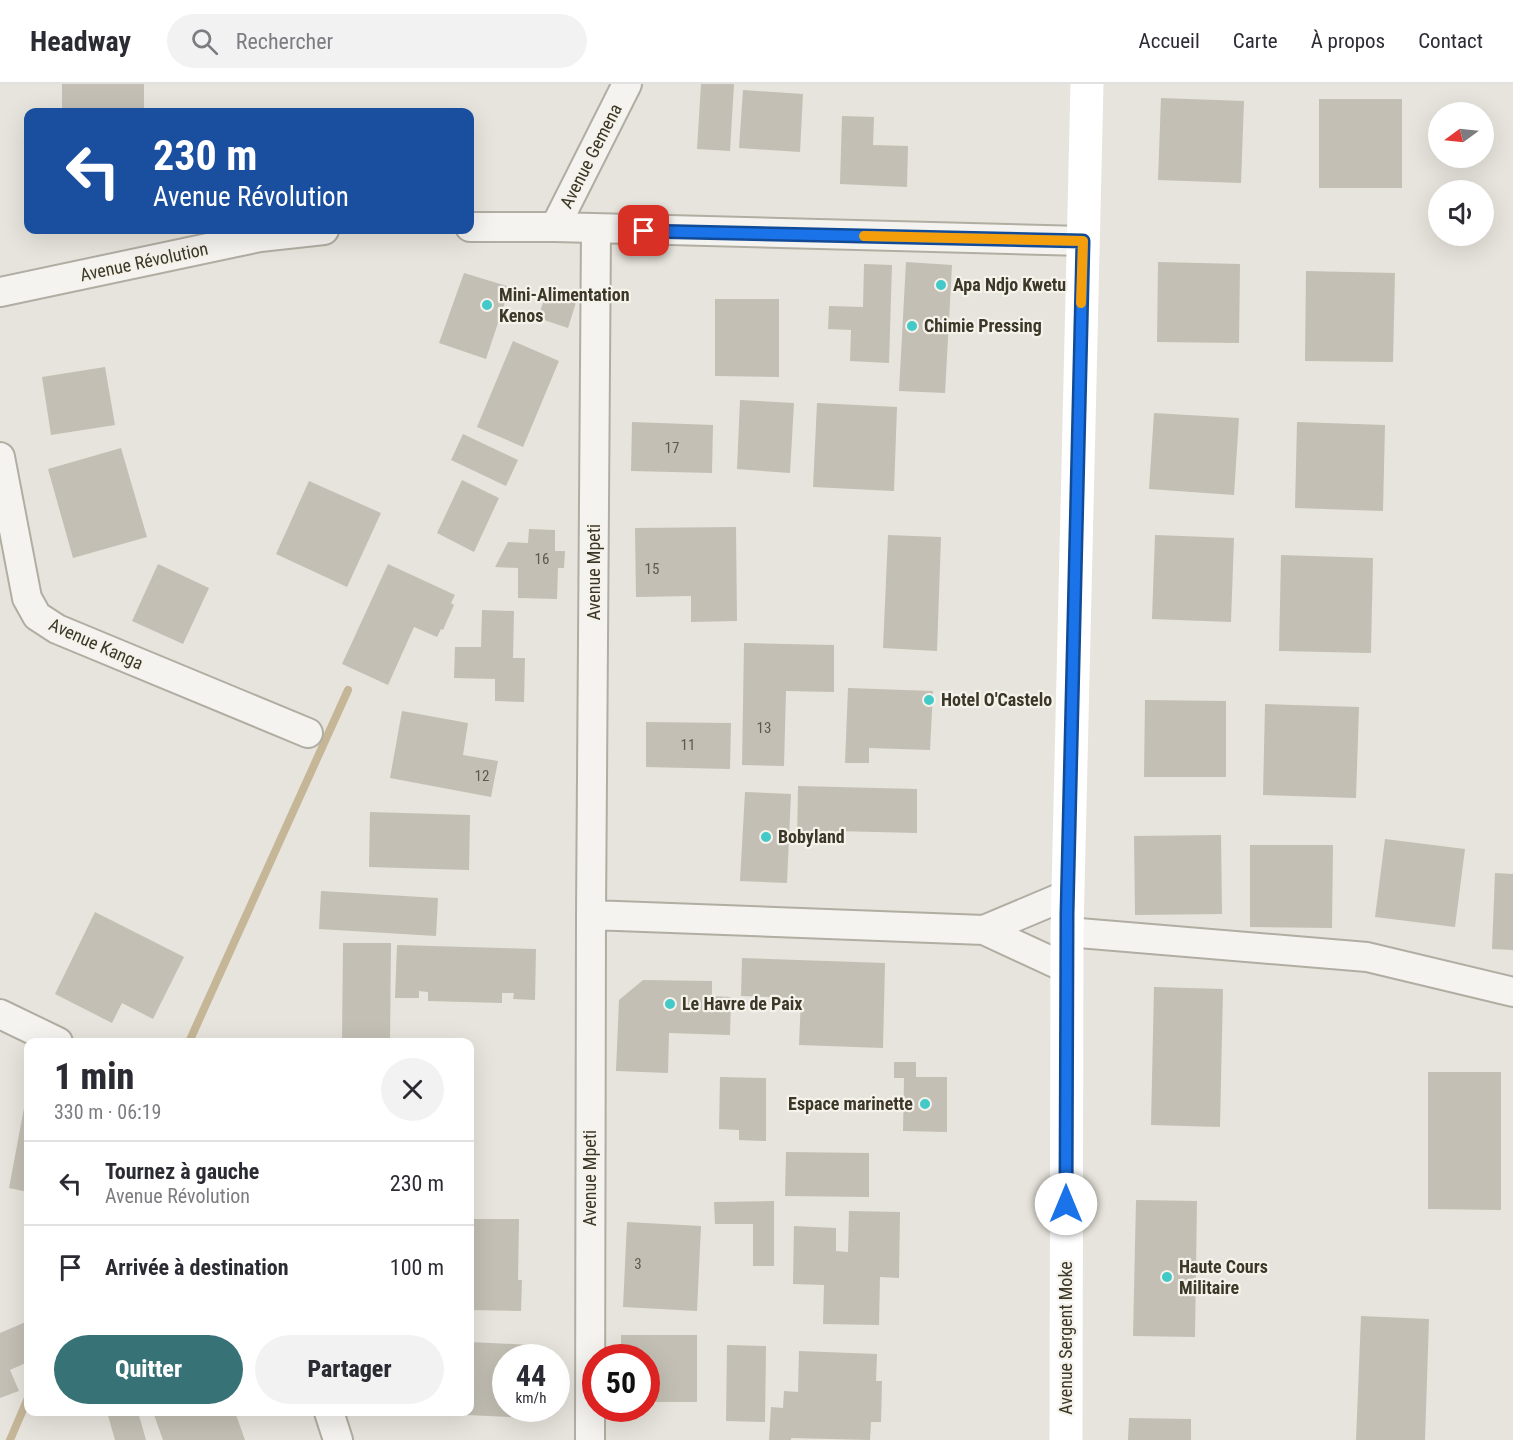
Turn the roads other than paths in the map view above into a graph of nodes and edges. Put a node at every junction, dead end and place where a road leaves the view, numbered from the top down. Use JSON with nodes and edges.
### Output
{"nodes":[{"id":1,"x":627,"y":84,"type":"edge"},
{"id":2,"x":1087,"y":84,"type":"edge"},
{"id":3,"x":474,"y":227,"type":"edge"},
{"id":4,"x":555,"y":228,"type":"junction"},
{"id":5,"x":596,"y":230,"type":"junction"},
{"id":6,"x":287,"y":234,"type":"edge"},
{"id":7,"x":1083,"y":241,"type":"junction"},
{"id":8,"x":0,"y":292,"type":"edge"},
{"id":9,"x":0,"y":457,"type":"edge"},
{"id":10,"x":308,"y":733,"type":"dead end"},
{"id":11,"x":1067,"y":895,"type":"junction"},
{"id":12,"x":591,"y":915,"type":"junction"},
{"id":13,"x":984,"y":930,"type":"junction"},
{"id":14,"x":1067,"y":932,"type":"junction"},
{"id":15,"x":1066,"y":968,"type":"junction"},
{"id":16,"x":1513,"y":992,"type":"edge"},
{"id":17,"x":0,"y":1014,"type":"edge"},
{"id":18,"x":50,"y":1038,"type":"edge"},
{"id":19,"x":330,"y":1416,"type":"edge"},
{"id":20,"x":338,"y":1440,"type":"edge"},
{"id":21,"x":590,"y":1440,"type":"edge"},
{"id":22,"x":1066,"y":1440,"type":"edge"}],
"edges":[{"from":1,"to":4,"type":"street","name":"Avenue Gemena"},
{"from":2,"to":7,"type":"main road","name":"Avenue Sergent Moke"},
{"from":3,"to":4,"type":"street"},
{"from":4,"to":5,"type":"street"},
{"from":5,"to":7,"type":"street"},
{"from":5,"to":12,"type":"street","name":"Avenue Mpeti"},
{"from":6,"to":8,"type":"street","name":"Avenue Révolution"},
{"from":7,"to":11,"type":"main road","name":"Avenue Sergent Moke"},
{"from":9,"to":10,"type":"street","name":"Avenue Kanga"},
{"from":11,"to":13,"type":"street"},
{"from":11,"to":14,"type":"main road","name":"Avenue Sergent Moke"},
{"from":12,"to":13,"type":"street"},
{"from":12,"to":21,"type":"street","name":"Avenue Mpeti"},
{"from":13,"to":15,"type":"street"},
{"from":14,"to":15,"type":"main road","name":"Avenue Sergent Moke"},
{"from":14,"to":16,"type":"street"},
{"from":15,"to":22,"type":"main road","name":"Avenue Sergent Moke"},
{"from":17,"to":18,"type":"street"},
{"from":19,"to":20,"type":"street"}]}
